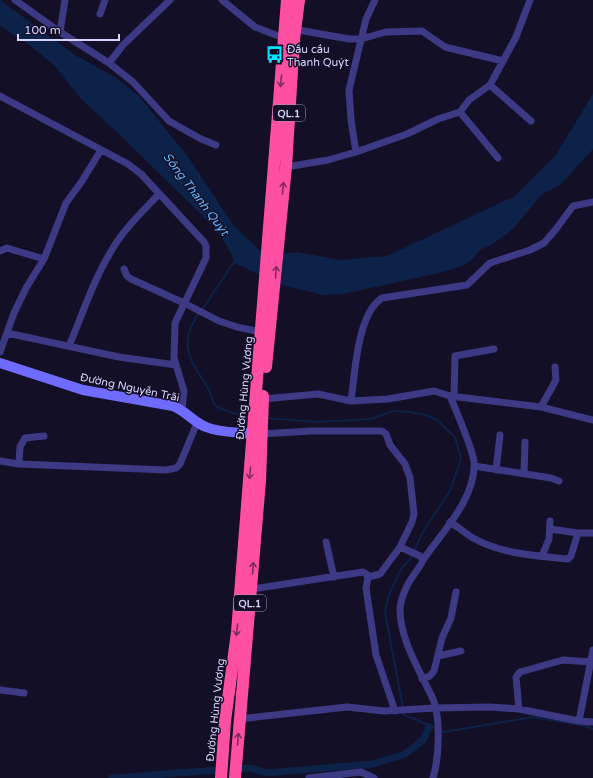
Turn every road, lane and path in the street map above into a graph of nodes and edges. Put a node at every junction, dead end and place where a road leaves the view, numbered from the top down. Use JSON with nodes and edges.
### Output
{"nodes":[{"id":1,"x":15,"y":0,"type":"edge"},
{"id":2,"x":65,"y":0,"type":"edge"},
{"id":3,"x":105,"y":0,"type":"edge"},
{"id":4,"x":170,"y":0,"type":"edge"},
{"id":5,"x":222,"y":0,"type":"edge"},
{"id":6,"x":287,"y":0,"type":"edge"},
{"id":7,"x":299,"y":0,"type":"edge"},
{"id":8,"x":375,"y":0,"type":"edge"},
{"id":9,"x":530,"y":0,"type":"edge"},
{"id":10,"x":100,"y":14,"type":"dead end"},
{"id":11,"x":60,"y":32,"type":"junction"},
{"id":12,"x":290,"y":34,"type":"junction"},
{"id":13,"x":361,"y":39,"type":"junction"},
{"id":14,"x":503,"y":61,"type":"junction"},
{"id":15,"x":109,"y":63,"type":"junction"},
{"id":16,"x":490,"y":85,"type":"junction"},
{"id":17,"x":0,"y":96,"type":"edge"},
{"id":18,"x":460,"y":112,"type":"junction"},
{"id":19,"x":531,"y":120,"type":"dead end"},
{"id":20,"x":216,"y":145,"type":"dead end"},
{"id":21,"x":101,"y":150,"type":"junction"},
{"id":22,"x":356,"y":152,"type":"junction"},
{"id":23,"x":498,"y":158,"type":"dead end"},
{"id":24,"x":286,"y":167,"type":"junction"},
{"id":25,"x":159,"y":194,"type":"junction"},
{"id":26,"x":593,"y":202,"type":"edge"},
{"id":27,"x":274,"y":226,"type":"junction"},
{"id":28,"x":0,"y":251,"type":"edge"},
{"id":29,"x":44,"y":259,"type":"junction"},
{"id":30,"x":124,"y":269,"type":"dead end"},
{"id":31,"x":184,"y":303,"type":"junction"},
{"id":32,"x":268,"y":310,"type":"junction"},
{"id":33,"x":7,"y":332,"type":"junction"},
{"id":34,"x":262,"y":332,"type":"junction"},
{"id":35,"x":69,"y":346,"type":"junction"},
{"id":36,"x":494,"y":349,"type":"dead end"},
{"id":37,"x":0,"y":352,"type":"edge"},
{"id":38,"x":0,"y":363,"type":"edge"},
{"id":39,"x":176,"y":365,"type":"junction"},
{"id":40,"x":555,"y":367,"type":"dead end"},
{"id":41,"x":452,"y":396,"type":"junction"},
{"id":42,"x":350,"y":401,"type":"junction"},
{"id":43,"x":260,"y":405,"type":"junction"},
{"id":44,"x":541,"y":407,"type":"junction"},
{"id":45,"x":182,"y":410,"type":"junction"},
{"id":46,"x":593,"y":420,"type":"edge"},
{"id":47,"x":197,"y":422,"type":"junction"},
{"id":48,"x":259,"y":432,"type":"junction"},
{"id":49,"x":500,"y":435,"type":"dead end"},
{"id":50,"x":44,"y":436,"type":"dead end"},
{"id":51,"x":525,"y":442,"type":"dead end"},
{"id":52,"x":0,"y":461,"type":"edge"},
{"id":53,"x":20,"y":464,"type":"junction"},
{"id":54,"x":474,"y":466,"type":"junction"},
{"id":55,"x":496,"y":470,"type":"junction"},
{"id":56,"x":524,"y":474,"type":"junction"},
{"id":57,"x":559,"y":481,"type":"dead end"},
{"id":58,"x":550,"y":521,"type":"dead end"},
{"id":59,"x":450,"y":522,"type":"junction"},
{"id":60,"x":550,"y":529,"type":"junction"},
{"id":61,"x":578,"y":533,"type":"junction"},
{"id":62,"x":593,"y":533,"type":"edge"},
{"id":63,"x":326,"y":542,"type":"dead end"},
{"id":64,"x":400,"y":547,"type":"junction"},
{"id":65,"x":542,"y":556,"type":"junction"},
{"id":66,"x":422,"y":560,"type":"junction"},
{"id":67,"x":369,"y":576,"type":"junction"},
{"id":68,"x":334,"y":577,"type":"junction"},
{"id":69,"x":252,"y":589,"type":"junction"},
{"id":70,"x":456,"y":592,"type":"dead end"},
{"id":71,"x":593,"y":650,"type":"edge"},
{"id":72,"x":461,"y":651,"type":"dead end"},
{"id":73,"x":438,"y":656,"type":"junction"},
{"id":74,"x":590,"y":662,"type":"junction"},
{"id":75,"x":422,"y":679,"type":"junction"},
{"id":76,"x":0,"y":690,"type":"edge"},
{"id":77,"x":24,"y":693,"type":"dead end"},
{"id":78,"x":435,"y":708,"type":"junction"},
{"id":79,"x":519,"y":709,"type":"junction"},
{"id":80,"x":400,"y":710,"type":"junction"},
{"id":81,"x":239,"y":719,"type":"junction"},
{"id":82,"x":579,"y":721,"type":"junction"},
{"id":83,"x":593,"y":722,"type":"edge"},
{"id":84,"x":221,"y":778,"type":"edge"},
{"id":85,"x":235,"y":778,"type":"edge"},
{"id":86,"x":309,"y":778,"type":"edge"},
{"id":87,"x":374,"y":778,"type":"edge"},
{"id":88,"x":433,"y":778,"type":"edge"}],
"edges":[{"from":1,"to":11,"type":"street"},
{"from":2,"to":11,"type":"street"},
{"from":3,"to":10,"type":"street"},
{"from":4,"to":15,"type":"street"},
{"from":5,"to":12,"type":"street"},
{"from":6,"to":12,"type":"highway","name":"Đường Hùng Vương","number":"QL.1"},
{"from":7,"to":12,"type":"highway","name":"Đường Hùng Vương","number":"QL.1"},
{"from":8,"to":13,"type":"street"},
{"from":9,"to":14,"type":"street"},
{"from":11,"to":15,"type":"street"},
{"from":12,"to":13,"type":"street"},
{"from":12,"to":24,"type":"highway","name":"Đường Hùng Vương","number":"QL.1"},
{"from":12,"to":27,"type":"highway","name":"Đường Hùng Vương","number":"QL.1","one_way":true},
{"from":13,"to":14,"type":"street"},
{"from":13,"to":22,"type":"street"},
{"from":14,"to":16,"type":"street"},
{"from":15,"to":20,"type":"street"},
{"from":16,"to":18,"type":"street"},
{"from":16,"to":19,"type":"street"},
{"from":17,"to":21,"type":"street"},
{"from":18,"to":22,"type":"street"},
{"from":18,"to":23,"type":"street"},
{"from":21,"to":25,"type":"street"},
{"from":21,"to":29,"type":"street"},
{"from":22,"to":24,"type":"street"},
{"from":27,"to":24,"type":"highway","name":"Đường Hùng Vương","number":"QL.1","one_way":true},
{"from":25,"to":31,"type":"street"},
{"from":25,"to":35,"type":"street"},
{"from":26,"to":42,"type":"street"},
{"from":27,"to":32,"type":"highway","name":"Đường Hùng Vương","number":"QL.1"},
{"from":28,"to":29,"type":"street"},
{"from":29,"to":33,"type":"street"},
{"from":30,"to":31,"type":"street"},
{"from":31,"to":34,"type":"street"},
{"from":31,"to":39,"type":"street"},
{"from":32,"to":34,"type":"highway","name":"Đường Hùng Vương","number":"QL.1"},
{"from":32,"to":43,"type":"highway","name":"Đường Hùng Vương","number":"QL.1"},
{"from":33,"to":35,"type":"street"},
{"from":33,"to":37,"type":"street"},
{"from":34,"to":43,"type":"highway","name":"Đường Hùng Vương","number":"QL.1"},
{"from":35,"to":39,"type":"street"},
{"from":36,"to":41,"type":"street"},
{"from":38,"to":45,"type":"street","name":"Đường Nguyễn Trãi"},
{"from":39,"to":45,"type":"street"},
{"from":40,"to":44,"type":"street"},
{"from":41,"to":42,"type":"street"},
{"from":41,"to":44,"type":"street"},
{"from":41,"to":54,"type":"street"},
{"from":42,"to":43,"type":"street"},
{"from":43,"to":48,"type":"highway","name":"Đường Hùng Vương","number":"QL.1"},
{"from":44,"to":46,"type":"street"},
{"from":45,"to":47,"type":"street","name":"Đường Nguyễn Trãi"},
{"from":47,"to":48,"type":"street","name":"Đường Nguyễn Trãi"},
{"from":47,"to":53,"type":"street"},
{"from":48,"to":64,"type":"street"},
{"from":69,"to":48,"type":"highway","name":"Đường Hùng Vương","number":"QL.1","one_way":true},
{"from":48,"to":84,"type":"highway","name":"Đường Hùng Vương","number":"QL.1","one_way":true},
{"from":49,"to":55,"type":"street"},
{"from":50,"to":53,"type":"street"},
{"from":51,"to":56,"type":"street"},
{"from":52,"to":53,"type":"street"},
{"from":54,"to":55,"type":"street"},
{"from":54,"to":59,"type":"street"},
{"from":55,"to":56,"type":"street"},
{"from":56,"to":57,"type":"street"},
{"from":58,"to":60,"type":"street"},
{"from":59,"to":65,"type":"street"},
{"from":59,"to":66,"type":"street"},
{"from":60,"to":61,"type":"street"},
{"from":60,"to":65,"type":"street"},
{"from":61,"to":62,"type":"street"},
{"from":61,"to":65,"type":"street"},
{"from":63,"to":68,"type":"street"},
{"from":64,"to":66,"type":"street"},
{"from":64,"to":67,"type":"street"},
{"from":66,"to":75,"type":"street"},
{"from":67,"to":68,"type":"street"},
{"from":67,"to":80,"type":"street"},
{"from":68,"to":69,"type":"street"},
{"from":69,"to":81,"type":"highway","name":"Đường Hùng Vương","number":"QL.1"},
{"from":70,"to":73,"type":"street"},
{"from":71,"to":74,"type":"street"},
{"from":72,"to":73,"type":"street"},
{"from":73,"to":75,"type":"street"},
{"from":74,"to":79,"type":"street"},
{"from":74,"to":82,"type":"street"},
{"from":75,"to":78,"type":"street"},
{"from":76,"to":77,"type":"street"},
{"from":78,"to":79,"type":"street"},
{"from":78,"to":80,"type":"street"},
{"from":78,"to":88,"type":"street"},
{"from":79,"to":82,"type":"street"},
{"from":80,"to":81,"type":"street"},
{"from":85,"to":81,"type":"highway","name":"Đường Hùng Vương","number":"QL.1","one_way":true},
{"from":82,"to":83,"type":"street"},
{"from":86,"to":87,"type":"street"}]}
